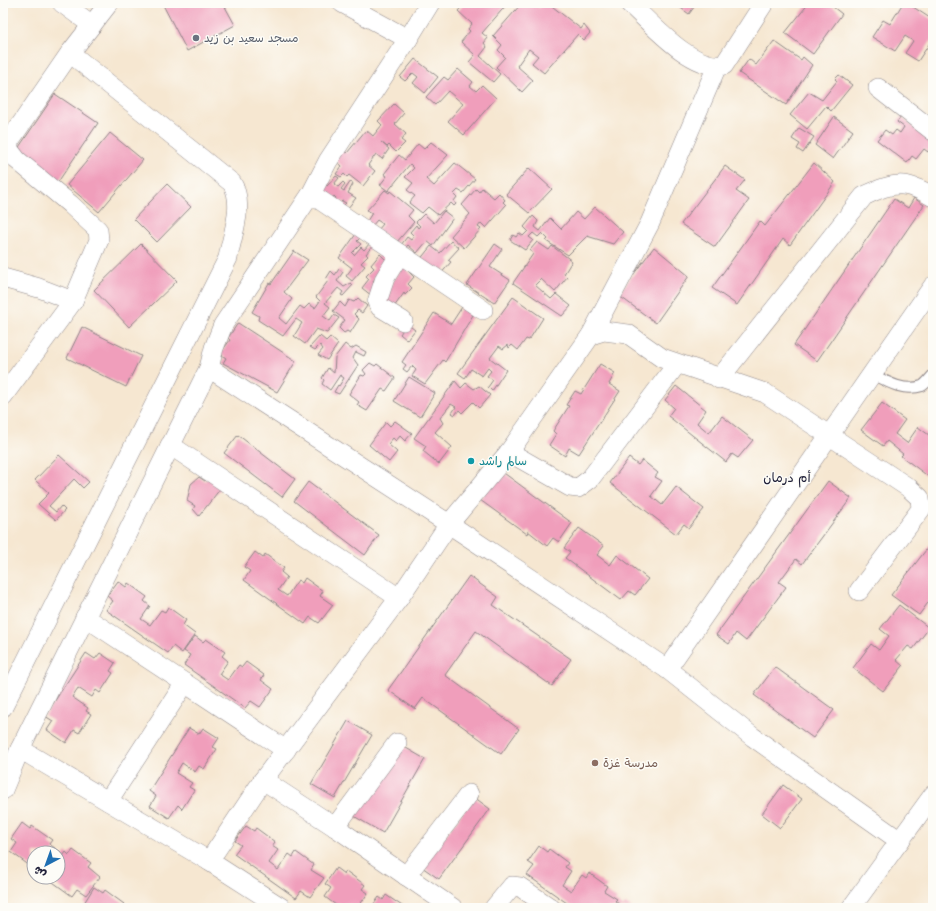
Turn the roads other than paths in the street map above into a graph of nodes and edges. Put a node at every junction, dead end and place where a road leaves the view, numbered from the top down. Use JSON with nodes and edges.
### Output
{"nodes":[{"id":1,"x":62,"y":3,"type":"edge"},
{"id":2,"x":109,"y":3,"type":"edge"},
{"id":3,"x":342,"y":3,"type":"edge"},
{"id":4,"x":430,"y":3,"type":"edge"},
{"id":5,"x":629,"y":3,"type":"edge"},
{"id":6,"x":764,"y":3,"type":"edge"},
{"id":7,"x":92,"y":24,"type":"junction"},
{"id":8,"x":408,"y":40,"type":"junction"},
{"id":9,"x":70,"y":53,"type":"junction"},
{"id":10,"x":717,"y":66,"type":"junction"},
{"id":11,"x":878,"y":88,"type":"dead end"},
{"id":12,"x":933,"y":131,"type":"edge"},
{"id":13,"x":311,"y":194,"type":"junction"},
{"id":14,"x":933,"y":197,"type":"edge"},
{"id":15,"x":400,"y":254,"type":"junction"},
{"id":16,"x":3,"y":278,"type":"edge"},
{"id":17,"x":933,"y":286,"type":"edge"},
{"id":18,"x":73,"y":301,"type":"junction"},
{"id":19,"x":483,"y":310,"type":"dead end"},
{"id":20,"x":403,"y":321,"type":"dead end"},
{"id":21,"x":591,"y":335,"type":"junction"},
{"id":22,"x":676,"y":364,"type":"junction"},
{"id":23,"x":209,"y":368,"type":"junction"},
{"id":24,"x":872,"y":374,"type":"junction"},
{"id":25,"x":933,"y":375,"type":"edge"},
{"id":26,"x":719,"y":379,"type":"junction"},
{"id":27,"x":3,"y":396,"type":"edge"},
{"id":28,"x":829,"y":434,"type":"junction"},
{"id":29,"x":170,"y":445,"type":"junction"},
{"id":30,"x":509,"y":452,"type":"junction"},
{"id":31,"x":450,"y":524,"type":"junction"},
{"id":32,"x":859,"y":591,"type":"dead end"},
{"id":33,"x":399,"y":598,"type":"junction"},
{"id":34,"x":85,"y":617,"type":"junction"},
{"id":35,"x":667,"y":669,"type":"junction"},
{"id":36,"x":185,"y":683,"type":"junction"},
{"id":37,"x":3,"y":707,"type":"edge"},
{"id":38,"x":397,"y":743,"type":"dead end"},
{"id":39,"x":20,"y":749,"type":"junction"},
{"id":40,"x":286,"y":750,"type":"junction"},
{"id":41,"x":263,"y":780,"type":"junction"},
{"id":42,"x":3,"y":790,"type":"edge"},
{"id":43,"x":469,"y":794,"type":"dead end"},
{"id":44,"x":933,"y":795,"type":"edge"},
{"id":45,"x":108,"y":801,"type":"junction"},
{"id":46,"x":335,"y":827,"type":"junction"},
{"id":47,"x":900,"y":841,"type":"junction"},
{"id":48,"x":209,"y":861,"type":"junction"},
{"id":49,"x":406,"y":876,"type":"junction"},
{"id":50,"x":282,"y":908,"type":"edge"},
{"id":51,"x":453,"y":908,"type":"edge"},
{"id":52,"x":494,"y":908,"type":"edge"},
{"id":53,"x":551,"y":908,"type":"edge"},
{"id":54,"x":850,"y":908,"type":"edge"}],
"edges":[{"from":1,"to":7,"type":"street"},
{"from":2,"to":7,"type":"street"},
{"from":3,"to":8,"type":"street"},
{"from":4,"to":8,"type":"street"},
{"from":5,"to":10,"type":"street"},
{"from":6,"to":10,"type":"street"},
{"from":7,"to":9,"type":"street"},
{"from":8,"to":13,"type":"street"},
{"from":9,"to":18,"type":"street"},
{"from":9,"to":37,"type":"street"},
{"from":10,"to":21,"type":"street"},
{"from":11,"to":12,"type":"street"},
{"from":13,"to":15,"type":"street"},
{"from":13,"to":23,"type":"street"},
{"from":14,"to":26,"type":"street"},
{"from":15,"to":19,"type":"street"},
{"from":15,"to":20,"type":"street"},
{"from":16,"to":18,"type":"street"},
{"from":17,"to":24,"type":"street"},
{"from":18,"to":27,"type":"street"},
{"from":21,"to":22,"type":"street"},
{"from":21,"to":30,"type":"street"},
{"from":22,"to":26,"type":"street"},
{"from":22,"to":30,"type":"street"},
{"from":23,"to":29,"type":"street"},
{"from":23,"to":31,"type":"street"},
{"from":24,"to":25,"type":"lane"},
{"from":24,"to":28,"type":"street"},
{"from":26,"to":28,"type":"street"},
{"from":28,"to":32,"type":"street"},
{"from":28,"to":35,"type":"street"},
{"from":29,"to":33,"type":"street"},
{"from":29,"to":34,"type":"street"},
{"from":30,"to":31,"type":"street"},
{"from":31,"to":33,"type":"street"},
{"from":31,"to":35,"type":"street"},
{"from":33,"to":40,"type":"street"},
{"from":34,"to":36,"type":"street"},
{"from":34,"to":39,"type":"street"},
{"from":35,"to":47,"type":"street"},
{"from":36,"to":40,"type":"street"},
{"from":36,"to":45,"type":"street"},
{"from":38,"to":46,"type":"street"},
{"from":39,"to":42,"type":"street"},
{"from":39,"to":45,"type":"street"},
{"from":40,"to":41,"type":"street"},
{"from":41,"to":46,"type":"street"},
{"from":41,"to":48,"type":"street"},
{"from":43,"to":49,"type":"street"},
{"from":44,"to":47,"type":"street"},
{"from":45,"to":48,"type":"street"},
{"from":46,"to":49,"type":"street"},
{"from":47,"to":54,"type":"street"},
{"from":48,"to":50,"type":"street"},
{"from":49,"to":51,"type":"street"},
{"from":52,"to":53,"type":"street"}]}
